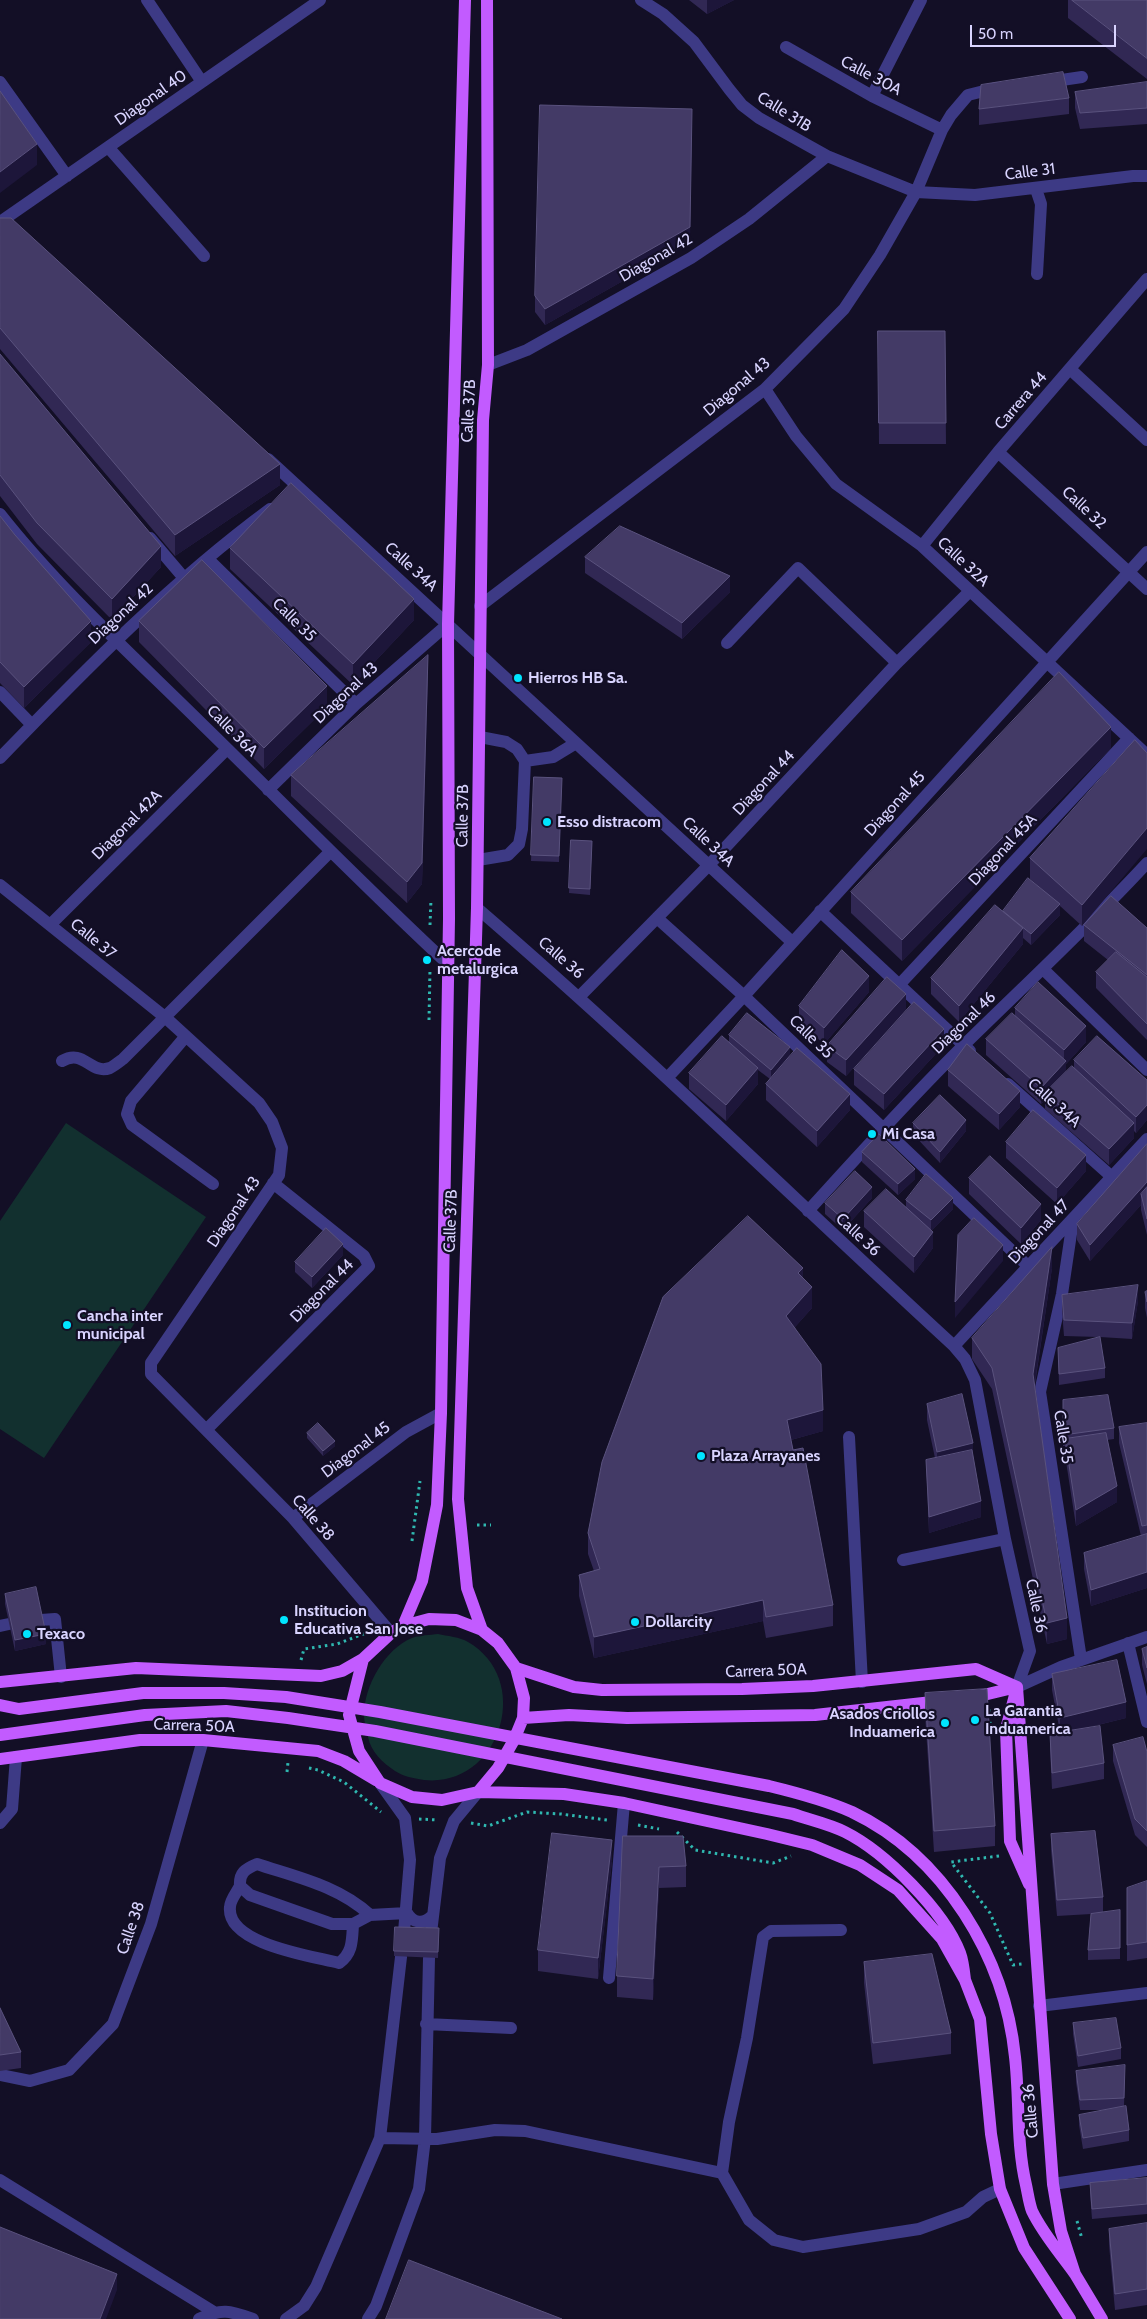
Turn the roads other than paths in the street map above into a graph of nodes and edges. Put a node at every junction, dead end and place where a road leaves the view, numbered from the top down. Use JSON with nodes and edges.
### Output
{"nodes":[{"id":1,"x":147,"y":0,"type":"edge"},
{"id":2,"x":320,"y":0,"type":"edge"},
{"id":3,"x":465,"y":0,"type":"edge"},
{"id":4,"x":487,"y":0,"type":"edge"},
{"id":5,"x":641,"y":0,"type":"edge"},
{"id":6,"x":921,"y":0,"type":"edge"},
{"id":7,"x":786,"y":48,"type":"dead end"},
{"id":8,"x":1082,"y":78,"type":"dead end"},
{"id":9,"x":0,"y":82,"type":"edge"},
{"id":10,"x":202,"y":82,"type":"junction"},
{"id":11,"x":1034,"y":84,"type":"edge"},
{"id":12,"x":1006,"y":87,"type":"edge"},
{"id":13,"x":872,"y":96,"type":"junction"},
{"id":14,"x":942,"y":130,"type":"junction"},
{"id":15,"x":108,"y":147,"type":"junction"},
{"id":16,"x":826,"y":156,"type":"junction"},
{"id":17,"x":67,"y":176,"type":"junction"},
{"id":18,"x":1147,"y":176,"type":"edge"},
{"id":19,"x":1036,"y":189,"type":"junction"},
{"id":20,"x":916,"y":192,"type":"junction"},
{"id":21,"x":7,"y":221,"type":"edge"},
{"id":22,"x":204,"y":256,"type":"dead end"},
{"id":23,"x":1038,"y":274,"type":"dead end"},
{"id":24,"x":1146,"y":282,"type":"edge"},
{"id":25,"x":488,"y":365,"type":"junction"},
{"id":26,"x":1070,"y":369,"type":"junction"},
{"id":27,"x":765,"y":389,"type":"junction"},
{"id":28,"x":1147,"y":440,"type":"edge"},
{"id":29,"x":258,"y":450,"type":"edge"},
{"id":30,"x":998,"y":452,"type":"junction"},
{"id":31,"x":299,"y":488,"type":"junction"},
{"id":32,"x":0,"y":514,"type":"edge"},
{"id":33,"x":140,"y":525,"type":"edge"},
{"id":34,"x":922,"y":546,"type":"junction"},
{"id":35,"x":1147,"y":552,"type":"edge"},
{"id":36,"x":208,"y":559,"type":"junction"},
{"id":37,"x":1129,"y":572,"type":"junction"},
{"id":38,"x":184,"y":578,"type":"junction"},
{"id":39,"x":1147,"y":589,"type":"edge"},
{"id":40,"x":970,"y":591,"type":"junction"},
{"id":41,"x":480,"y":606,"type":"junction"},
{"id":42,"x":448,"y":624,"type":"junction"},
{"id":43,"x":116,"y":640,"type":"junction"},
{"id":44,"x":726,"y":643,"type":"dead end"},
{"id":45,"x":482,"y":656,"type":"junction"},
{"id":46,"x":1046,"y":662,"type":"junction"},
{"id":47,"x":897,"y":663,"type":"junction"},
{"id":48,"x":0,"y":692,"type":"edge"},
{"id":49,"x":356,"y":704,"type":"junction"},
{"id":50,"x":32,"y":725,"type":"junction"},
{"id":51,"x":480,"y":737,"type":"junction"},
{"id":52,"x":1129,"y":738,"type":"junction"},
{"id":53,"x":576,"y":743,"type":"junction"},
{"id":54,"x":227,"y":749,"type":"junction"},
{"id":55,"x":1147,"y":755,"type":"edge"},
{"id":56,"x":0,"y":758,"type":"edge"},
{"id":57,"x":526,"y":761,"type":"junction"},
{"id":58,"x":268,"y":790,"type":"junction"},
{"id":59,"x":330,"y":852,"type":"junction"},
{"id":60,"x":478,"y":860,"type":"junction"},
{"id":61,"x":1147,"y":862,"type":"edge"},
{"id":62,"x":709,"y":866,"type":"junction"},
{"id":63,"x":0,"y":886,"type":"edge"},
{"id":64,"x":477,"y":908,"type":"junction"},
{"id":65,"x":820,"y":911,"type":"junction"},
{"id":66,"x":657,"y":918,"type":"junction"},
{"id":67,"x":50,"y":925,"type":"junction"},
{"id":68,"x":792,"y":942,"type":"junction"},
{"id":69,"x":448,"y":964,"type":"junction"},
{"id":70,"x":1044,"y":970,"type":"junction"},
{"id":71,"x":900,"y":984,"type":"junction"},
{"id":72,"x":580,"y":996,"type":"junction"},
{"id":73,"x":744,"y":996,"type":"junction"},
{"id":74,"x":166,"y":1018,"type":"junction"},
{"id":75,"x":186,"y":1036,"type":"junction"},
{"id":76,"x":964,"y":1045,"type":"junction"},
{"id":77,"x":979,"y":1058,"type":"edge"},
{"id":78,"x":62,"y":1061,"type":"dead end"},
{"id":79,"x":1147,"y":1070,"type":"edge"},
{"id":80,"x":668,"y":1077,"type":"junction"},
{"id":81,"x":1001,"y":1078,"type":"edge"},
{"id":82,"x":883,"y":1128,"type":"junction"},
{"id":83,"x":1147,"y":1139,"type":"edge"},
{"id":84,"x":1112,"y":1177,"type":"junction"},
{"id":85,"x":273,"y":1183,"type":"junction"},
{"id":86,"x":213,"y":1184,"type":"dead end"},
{"id":87,"x":808,"y":1212,"type":"junction"},
{"id":88,"x":1073,"y":1220,"type":"junction"},
{"id":89,"x":1029,"y":1268,"type":"junction"},
{"id":90,"x":954,"y":1346,"type":"junction"},
{"id":91,"x":441,"y":1413,"type":"junction"},
{"id":92,"x":207,"y":1429,"type":"junction"},
{"id":93,"x":849,"y":1437,"type":"dead end"},
{"id":94,"x":293,"y":1518,"type":"junction"},
{"id":95,"x":1005,"y":1539,"type":"junction"},
{"id":96,"x":902,"y":1560,"type":"dead end"},
{"id":97,"x":41,"y":1620,"type":"edge"},
{"id":98,"x":403,"y":1626,"type":"junction"},
{"id":99,"x":482,"y":1630,"type":"junction"},
{"id":100,"x":391,"y":1633,"type":"junction"},
{"id":101,"x":1147,"y":1637,"type":"edge"},
{"id":102,"x":1128,"y":1643,"type":"junction"},
{"id":103,"x":364,"y":1658,"type":"junction"},
{"id":104,"x":1082,"y":1659,"type":"junction"},
{"id":105,"x":516,"y":1668,"type":"junction"},
{"id":106,"x":60,"y":1677,"type":"junction"},
{"id":107,"x":2,"y":1682,"type":"edge"},
{"id":108,"x":862,"y":1682,"type":"junction"},
{"id":109,"x":1017,"y":1687,"type":"junction"},
{"id":110,"x":0,"y":1704,"type":"edge"},
{"id":111,"x":523,"y":1718,"type":"junction"},
{"id":112,"x":1147,"y":1722,"type":"edge"},
{"id":113,"x":0,"y":1735,"type":"edge"},
{"id":114,"x":203,"y":1740,"type":"junction"},
{"id":115,"x":16,"y":1756,"type":"junction"},
{"id":116,"x":0,"y":1759,"type":"edge"},
{"id":117,"x":380,"y":1783,"type":"junction"},
{"id":118,"x":478,"y":1792,"type":"junction"},
{"id":119,"x":624,"y":1803,"type":"junction"},
{"id":120,"x":0,"y":1823,"type":"edge"},
{"id":121,"x":240,"y":1886,"type":"junction"},
{"id":122,"x":1032,"y":1890,"type":"junction"},
{"id":123,"x":407,"y":1913,"type":"junction"},
{"id":124,"x":370,"y":1915,"type":"junction"},
{"id":125,"x":432,"y":1916,"type":"junction"},
{"id":126,"x":353,"y":1924,"type":"junction"},
{"id":127,"x":841,"y":1930,"type":"dead end"},
{"id":128,"x":404,"y":1932,"type":"edge"},
{"id":129,"x":431,"y":1933,"type":"edge"},
{"id":130,"x":401,"y":1957,"type":"edge"},
{"id":131,"x":429,"y":1958,"type":"edge"},
{"id":132,"x":609,"y":1978,"type":"dead end"},
{"id":133,"x":965,"y":1980,"type":"junction"},
{"id":134,"x":1147,"y":1993,"type":"edge"},
{"id":135,"x":1039,"y":2006,"type":"junction"},
{"id":136,"x":426,"y":2024,"type":"junction"},
{"id":137,"x":510,"y":2028,"type":"dead end"},
{"id":138,"x":0,"y":2075,"type":"edge"},
{"id":139,"x":380,"y":2138,"type":"junction"},
{"id":140,"x":425,"y":2138,"type":"junction"},
{"id":141,"x":1147,"y":2170,"type":"edge"},
{"id":142,"x":722,"y":2173,"type":"junction"},
{"id":143,"x":0,"y":2180,"type":"edge"},
{"id":144,"x":1054,"y":2184,"type":"junction"},
{"id":145,"x":1000,"y":2189,"type":"junction"},
{"id":146,"x":1075,"y":2274,"type":"junction"},
{"id":147,"x":214,"y":2312,"type":"junction"},
{"id":148,"x":199,"y":2319,"type":"edge"},
{"id":149,"x":253,"y":2319,"type":"edge"},
{"id":150,"x":286,"y":2319,"type":"edge"},
{"id":151,"x":368,"y":2319,"type":"edge"},
{"id":152,"x":1070,"y":2319,"type":"edge"},
{"id":153,"x":1102,"y":2319,"type":"edge"}],
"edges":[{"from":1,"to":10,"type":"street"},
{"from":2,"to":10,"type":"street","name":"Diagonal 40"},
{"from":3,"to":42,"type":"main road","name":"Calle 37B"},
{"from":4,"to":25,"type":"main road","name":"Calle 37B"},
{"from":5,"to":16,"type":"street","name":"Calle 31B"},
{"from":6,"to":13,"type":"street"},
{"from":7,"to":13,"type":"street","name":"Calle 30A"},
{"from":8,"to":11,"type":"street"},
{"from":9,"to":17,"type":"street"},
{"from":10,"to":15,"type":"street","name":"Diagonal 40"},
{"from":12,"to":14,"type":"street","name":"Diagonal 43"},
{"from":13,"to":14,"type":"street","name":"Calle 30A"},
{"from":14,"to":20,"type":"street","name":"Diagonal 43"},
{"from":15,"to":17,"type":"street","name":"Diagonal 40"},
{"from":15,"to":22,"type":"street"},
{"from":16,"to":20,"type":"street","name":"Calle 31B"},
{"from":16,"to":25,"type":"street","name":"Diagonal 42"},
{"from":17,"to":21,"type":"street","name":"Diagonal 40"},
{"from":18,"to":19,"type":"street","name":"Calle 31"},
{"from":19,"to":20,"type":"street","name":"Calle 31"},
{"from":19,"to":23,"type":"street"},
{"from":20,"to":27,"type":"street","name":"Diagonal 43"},
{"from":24,"to":26,"type":"street","name":"Carrera 44"},
{"from":25,"to":41,"type":"main road","name":"Calle 37B"},
{"from":26,"to":28,"type":"street"},
{"from":26,"to":30,"type":"street","name":"Carrera 44"},
{"from":27,"to":34,"type":"street","name":"Calle 32A"},
{"from":27,"to":41,"type":"street","name":"Diagonal 43"},
{"from":29,"to":31,"type":"street","name":"Calle 34A"},
{"from":30,"to":34,"type":"street","name":"Carrera 44"},
{"from":30,"to":37,"type":"street","name":"Calle 32"},
{"from":31,"to":36,"type":"street","name":"Diagonal 42"},
{"from":31,"to":42,"type":"street","name":"Calle 34A"},
{"from":32,"to":43,"type":"street","name":"Calle 36A"},
{"from":33,"to":38,"type":"street"},
{"from":34,"to":40,"type":"street","name":"Calle 32A"},
{"from":35,"to":37,"type":"street","name":"Diagonal 45"},
{"from":36,"to":38,"type":"street","name":"Diagonal 42"},
{"from":36,"to":49,"type":"street","name":"Calle 35"},
{"from":37,"to":39,"type":"street","name":"Calle 32"},
{"from":37,"to":46,"type":"street","name":"Diagonal 45"},
{"from":38,"to":43,"type":"street","name":"Diagonal 42"},
{"from":40,"to":46,"type":"street","name":"Calle 32A"},
{"from":40,"to":47,"type":"street","name":"Diagonal 44"},
{"from":41,"to":45,"type":"main road","name":"Calle 37B"},
{"from":42,"to":45,"type":"street","name":"Calle 34A"},
{"from":42,"to":49,"type":"street","name":"Diagonal 43"},
{"from":42,"to":69,"type":"main road","name":"Calle 37B"},
{"from":43,"to":50,"type":"street","name":"Diagonal 42"},
{"from":43,"to":54,"type":"street","name":"Calle 36A"},
{"from":44,"to":47,"type":"street"},
{"from":45,"to":51,"type":"main road","name":"Calle 37B"},
{"from":45,"to":53,"type":"street","name":"Calle 34A"},
{"from":46,"to":52,"type":"street","name":"Calle 32A"},
{"from":46,"to":65,"type":"street","name":"Diagonal 45"},
{"from":47,"to":62,"type":"street","name":"Diagonal 44"},
{"from":48,"to":50,"type":"street"},
{"from":49,"to":58,"type":"street","name":"Diagonal 43"},
{"from":50,"to":56,"type":"street","name":"Diagonal 42"},
{"from":51,"to":57,"type":"street"},
{"from":51,"to":60,"type":"main road","name":"Calle 37B"},
{"from":52,"to":55,"type":"street","name":"Calle 32A"},
{"from":52,"to":71,"type":"street","name":"Diagonal 45A"},
{"from":53,"to":57,"type":"street"},
{"from":53,"to":62,"type":"street","name":"Calle 34A"},
{"from":54,"to":58,"type":"street","name":"Calle 36A"},
{"from":54,"to":67,"type":"street","name":"Diagonal 42A"},
{"from":57,"to":60,"type":"street"},
{"from":58,"to":59,"type":"street","name":"Calle 36A"},
{"from":59,"to":69,"type":"street","name":"Calle 36A"},
{"from":59,"to":74,"type":"street"},
{"from":60,"to":64,"type":"main road","name":"Calle 37B"},
{"from":61,"to":70,"type":"street","name":"Diagonal 46"},
{"from":62,"to":66,"type":"street","name":"Diagonal 44"},
{"from":62,"to":68,"type":"street","name":"Calle 34A"},
{"from":63,"to":67,"type":"street","name":"Calle 37"},
{"from":64,"to":72,"type":"street","name":"Calle 36"},
{"from":64,"to":99,"type":"main road","name":"Calle 37B"},
{"from":65,"to":68,"type":"street","name":"Diagonal 45"},
{"from":65,"to":71,"type":"street"},
{"from":66,"to":72,"type":"street","name":"Diagonal 44"},
{"from":66,"to":73,"type":"street","name":"Calle 35"},
{"from":67,"to":74,"type":"street","name":"Calle 37"},
{"from":68,"to":73,"type":"street","name":"Diagonal 45"},
{"from":69,"to":91,"type":"main road","name":"Calle 37B"},
{"from":70,"to":76,"type":"street","name":"Diagonal 46"},
{"from":70,"to":79,"type":"street"},
{"from":71,"to":76,"type":"street"},
{"from":72,"to":80,"type":"street","name":"Calle 36"},
{"from":73,"to":80,"type":"street","name":"Diagonal 45"},
{"from":73,"to":82,"type":"street","name":"Calle 35"},
{"from":74,"to":75,"type":"street","name":"Diagonal 43"},
{"from":74,"to":78,"type":"street"},
{"from":75,"to":85,"type":"street","name":"Diagonal 43"},
{"from":75,"to":86,"type":"street"},
{"from":76,"to":77,"type":"street"},
{"from":76,"to":82,"type":"street","name":"Diagonal 46"},
{"from":80,"to":87,"type":"street","name":"Calle 36"},
{"from":81,"to":84,"type":"street","name":"Calle 34A"},
{"from":82,"to":87,"type":"street","name":"Diagonal 46"},
{"from":82,"to":89,"type":"street","name":"Calle 35"},
{"from":83,"to":84,"type":"street","name":"Diagonal 47"},
{"from":84,"to":88,"type":"street","name":"Diagonal 47"},
{"from":85,"to":92,"type":"street","name":"Diagonal 43"},
{"from":85,"to":92,"type":"street","name":"Diagonal 44"},
{"from":87,"to":90,"type":"street","name":"Calle 36"},
{"from":88,"to":89,"type":"street","name":"Diagonal 47"},
{"from":88,"to":104,"type":"street","name":"Calle 35"},
{"from":89,"to":90,"type":"street","name":"Diagonal 47"},
{"from":90,"to":95,"type":"street","name":"Calle 36"},
{"from":91,"to":94,"type":"street","name":"Diagonal 45"},
{"from":91,"to":98,"type":"main road","name":"Calle 37B"},
{"from":92,"to":94,"type":"street","name":"Calle 38"},
{"from":93,"to":108,"type":"street"},
{"from":94,"to":100,"type":"street","name":"Calle 38"},
{"from":95,"to":96,"type":"street"},
{"from":95,"to":109,"type":"street","name":"Calle 36"},
{"from":97,"to":106,"type":"street"},
{"from":98,"to":99,"type":"main road"},
{"from":98,"to":100,"type":"main road"},
{"from":99,"to":105,"type":"main road"},
{"from":100,"to":103,"type":"main road"},
{"from":101,"to":102,"type":"street"},
{"from":102,"to":104,"type":"street"},
{"from":102,"to":112,"type":"street"},
{"from":103,"to":106,"type":"main road"},
{"from":103,"to":117,"type":"main road"},
{"from":104,"to":109,"type":"street"},
{"from":105,"to":108,"type":"main road","name":"Carrera 50A"},
{"from":105,"to":111,"type":"main road"},
{"from":106,"to":107,"type":"main road"},
{"from":108,"to":109,"type":"main road","name":"Carrera 50A"},
{"from":109,"to":111,"type":"main road"},
{"from":109,"to":122,"type":"main road","name":"Calle 36"},
{"from":109,"to":122,"type":"main road","name":"Calle 36"},
{"from":110,"to":146,"type":"main road"},
{"from":111,"to":118,"type":"main road"},
{"from":113,"to":133,"type":"main road"},
{"from":114,"to":115,"type":"main road","name":"Carrera 50A"},
{"from":114,"to":117,"type":"main road","name":"Carrera 50A"},
{"from":114,"to":138,"type":"street","name":"Calle 38"},
{"from":115,"to":116,"type":"main road","name":"Carrera 50A"},
{"from":115,"to":120,"type":"street"},
{"from":117,"to":118,"type":"main road"},
{"from":117,"to":123,"type":"street"},
{"from":118,"to":119,"type":"main road"},
{"from":118,"to":125,"type":"street"},
{"from":119,"to":132,"type":"street"},
{"from":119,"to":133,"type":"main road"},
{"from":121,"to":124,"type":"street"},
{"from":121,"to":126,"type":"street"},
{"from":121,"to":126,"type":"street"},
{"from":122,"to":135,"type":"main road","name":"Calle 36"},
{"from":123,"to":124,"type":"street"},
{"from":123,"to":125,"type":"street"},
{"from":123,"to":128,"type":"street"},
{"from":124,"to":126,"type":"street"},
{"from":125,"to":129,"type":"street"},
{"from":127,"to":142,"type":"street"},
{"from":130,"to":139,"type":"street"},
{"from":131,"to":136,"type":"street"},
{"from":133,"to":145,"type":"main road"},
{"from":134,"to":135,"type":"street"},
{"from":135,"to":144,"type":"main road","name":"Calle 36"},
{"from":136,"to":137,"type":"street"},
{"from":136,"to":140,"type":"street"},
{"from":139,"to":140,"type":"street"},
{"from":139,"to":150,"type":"street"},
{"from":140,"to":142,"type":"street"},
{"from":140,"to":151,"type":"street"},
{"from":141,"to":144,"type":"street"},
{"from":142,"to":145,"type":"street"},
{"from":143,"to":147,"type":"street"},
{"from":144,"to":146,"type":"main road","name":"Calle 36"},
{"from":145,"to":152,"type":"main road"},
{"from":146,"to":153,"type":"main road","name":"Calle 36"},
{"from":147,"to":148,"type":"street"},
{"from":147,"to":149,"type":"street"}]}
